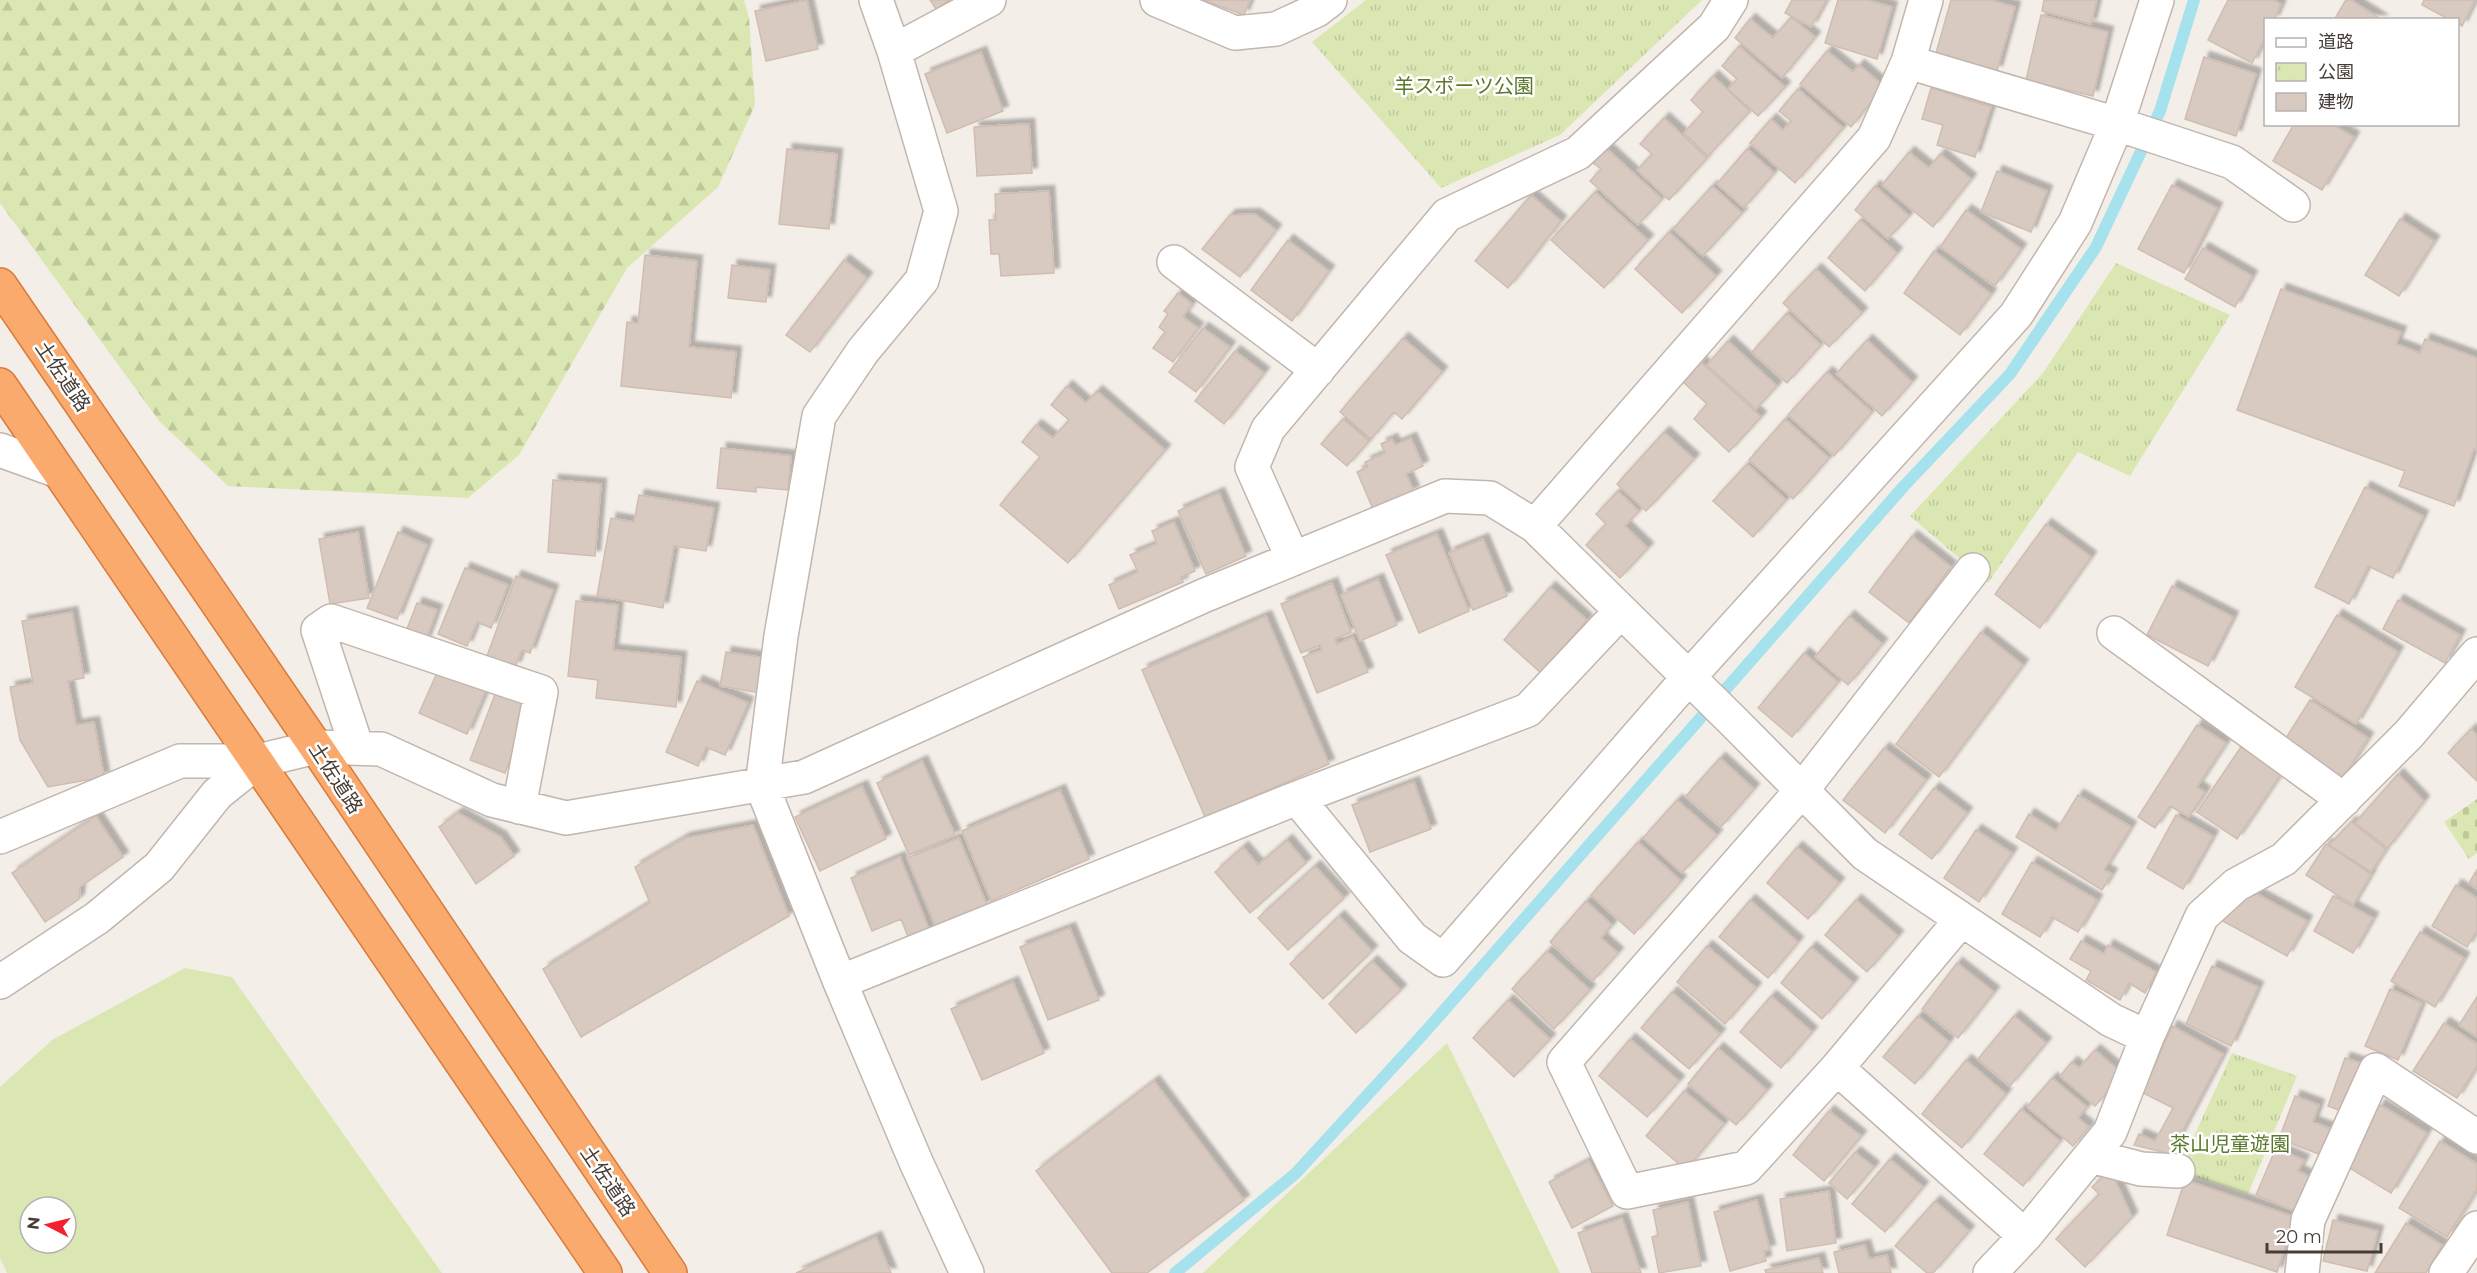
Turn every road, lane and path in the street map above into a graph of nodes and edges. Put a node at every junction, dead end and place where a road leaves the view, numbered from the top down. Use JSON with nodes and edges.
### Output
{"nodes":[{"id":1,"x":876,"y":0,"type":"edge"},
{"id":2,"x":989,"y":0,"type":"edge"},
{"id":3,"x":1157,"y":0,"type":"edge"},
{"id":4,"x":1330,"y":0,"type":"edge"},
{"id":5,"x":1731,"y":0,"type":"edge"},
{"id":6,"x":1926,"y":0,"type":"edge"},
{"id":7,"x":2157,"y":0,"type":"edge"},
{"id":8,"x":894,"y":51,"type":"junction"},
{"id":9,"x":1908,"y":62,"type":"junction"},
{"id":10,"x":2117,"y":124,"type":"junction"},
{"id":11,"x":2292,"y":205,"type":"dead end"},
{"id":12,"x":1174,"y":262,"type":"dead end"},
{"id":13,"x":0,"y":285,"type":"edge"},
{"id":14,"x":1318,"y":370,"type":"junction"},
{"id":15,"x":0,"y":385,"type":"edge"},
{"id":16,"x":0,"y":450,"type":"edge"},
{"id":17,"x":58,"y":471,"type":"junction"},
{"id":18,"x":1535,"y":526,"type":"junction"},
{"id":19,"x":1293,"y":559,"type":"junction"},
{"id":20,"x":1972,"y":570,"type":"dead end"},
{"id":21,"x":1621,"y":611,"type":"junction"},
{"id":22,"x":2114,"y":633,"type":"dead end"},
{"id":23,"x":2477,"y":654,"type":"edge"},
{"id":24,"x":1689,"y":677,"type":"junction"},
{"id":25,"x":316,"y":747,"type":"junction"},
{"id":26,"x":357,"y":748,"type":"junction"},
{"id":27,"x":258,"y":761,"type":"junction"},
{"id":28,"x":762,"y":786,"type":"junction"},
{"id":29,"x":1802,"y":790,"type":"junction"},
{"id":30,"x":1297,"y":798,"type":"junction"},
{"id":31,"x":2344,"y":800,"type":"junction"},
{"id":32,"x":519,"y":807,"type":"junction"},
{"id":33,"x":0,"y":837,"type":"edge"},
{"id":34,"x":1961,"y":920,"type":"junction"},
{"id":35,"x":0,"y":982,"type":"edge"},
{"id":36,"x":840,"y":982,"type":"junction"},
{"id":37,"x":2147,"y":1037,"type":"junction"},
{"id":38,"x":1837,"y":1068,"type":"junction"},
{"id":39,"x":2477,"y":1137,"type":"edge"},
{"id":40,"x":2091,"y":1156,"type":"junction"},
{"id":41,"x":2178,"y":1171,"type":"dead end"},
{"id":42,"x":2477,"y":1228,"type":"edge"},
{"id":43,"x":2025,"y":1236,"type":"junction"},
{"id":44,"x":605,"y":1273,"type":"edge"},
{"id":45,"x":670,"y":1273,"type":"edge"},
{"id":46,"x":967,"y":1273,"type":"edge"},
{"id":47,"x":1990,"y":1273,"type":"edge"},
{"id":48,"x":2302,"y":1273,"type":"edge"},
{"id":49,"x":2446,"y":1273,"type":"edge"}],
"edges":[{"from":1,"to":8,"type":"street"},
{"from":2,"to":8,"type":"street"},
{"from":3,"to":4,"type":"street"},
{"from":5,"to":14,"type":"street"},
{"from":6,"to":9,"type":"street"},
{"from":7,"to":10,"type":"street"},
{"from":8,"to":28,"type":"street"},
{"from":9,"to":10,"type":"street"},
{"from":9,"to":18,"type":"street"},
{"from":10,"to":11,"type":"street"},
{"from":10,"to":24,"type":"street"},
{"from":12,"to":14,"type":"street"},
{"from":13,"to":25,"type":"highway","name":"土佐道路"},
{"from":14,"to":19,"type":"street"},
{"from":15,"to":17,"type":"highway"},
{"from":16,"to":17,"type":"street"},
{"from":17,"to":27,"type":"highway"},
{"from":18,"to":19,"type":"street"},
{"from":18,"to":21,"type":"street"},
{"from":19,"to":28,"type":"street"},
{"from":20,"to":29,"type":"street"},
{"from":21,"to":24,"type":"street"},
{"from":21,"to":30,"type":"street"},
{"from":22,"to":31,"type":"street"},
{"from":23,"to":31,"type":"street"},
{"from":24,"to":29,"type":"street"},
{"from":24,"to":30,"type":"street"},
{"from":25,"to":26,"type":"street"},
{"from":25,"to":27,"type":"street"},
{"from":25,"to":45,"type":"highway","name":"土佐道路"},
{"from":26,"to":32,"type":"street"},
{"from":26,"to":32,"type":"street"},
{"from":27,"to":33,"type":"street"},
{"from":27,"to":35,"type":"street"},
{"from":27,"to":44,"type":"highway"},
{"from":28,"to":32,"type":"street"},
{"from":28,"to":36,"type":"street"},
{"from":29,"to":34,"type":"street"},
{"from":29,"to":38,"type":"street"},
{"from":30,"to":36,"type":"street"},
{"from":31,"to":37,"type":"street"},
{"from":34,"to":37,"type":"street"},
{"from":34,"to":38,"type":"street"},
{"from":36,"to":46,"type":"street"},
{"from":37,"to":40,"type":"street"},
{"from":38,"to":43,"type":"street"},
{"from":39,"to":48,"type":"street"},
{"from":40,"to":41,"type":"street"},
{"from":40,"to":43,"type":"street"},
{"from":42,"to":49,"type":"street"},
{"from":43,"to":47,"type":"street"}]}
